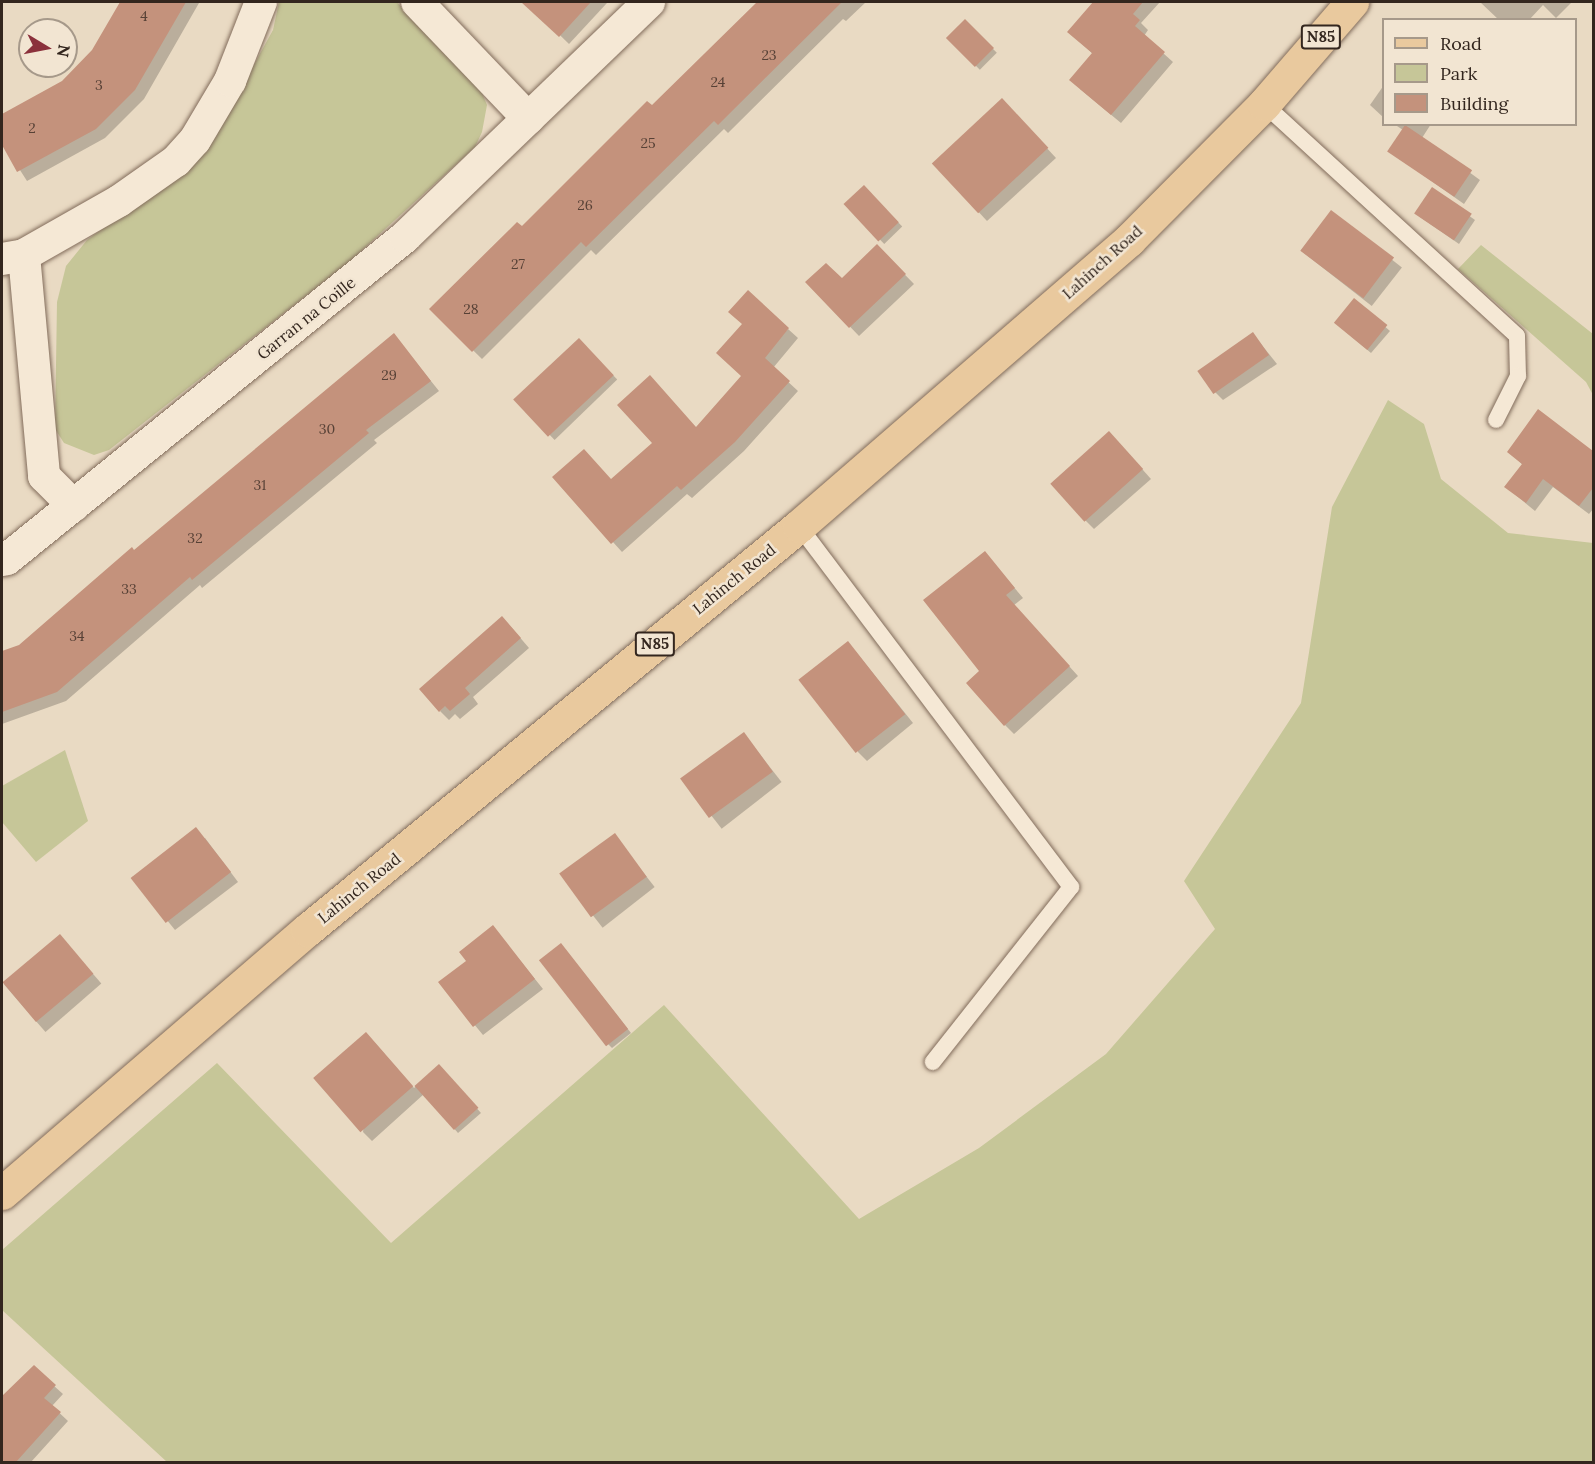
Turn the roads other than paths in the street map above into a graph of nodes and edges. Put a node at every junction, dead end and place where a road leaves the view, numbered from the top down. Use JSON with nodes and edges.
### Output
{"nodes":[{"id":1,"x":261,"y":2,"type":"edge"},
{"id":2,"x":417,"y":2,"type":"edge"},
{"id":3,"x":649,"y":2,"type":"edge"},
{"id":4,"x":1352,"y":2,"type":"edge"},
{"id":5,"x":1264,"y":104,"type":"junction"},
{"id":6,"x":528,"y":118,"type":"junction"},
{"id":7,"x":13,"y":257,"type":"edge"},
{"id":8,"x":1496,"y":420,"type":"dead end"},
{"id":9,"x":74,"y":506,"type":"junction"},
{"id":10,"x":798,"y":526,"type":"junction"},
{"id":11,"x":2,"y":560,"type":"edge"},
{"id":12,"x":933,"y":1062,"type":"dead end"},
{"id":13,"x":2,"y":1193,"type":"edge"}],
"edges":[{"from":1,"to":7,"type":"street"},
{"from":2,"to":6,"type":"street"},
{"from":3,"to":6,"type":"street","name":"Garran na Coille"},
{"from":4,"to":5,"type":"main road","name":"Lahinch Road","number":"N85"},
{"from":5,"to":8,"type":"lane"},
{"from":5,"to":10,"type":"main road","name":"Lahinch Road","number":"N85"},
{"from":6,"to":9,"type":"street","name":"Garran na Coille"},
{"from":7,"to":9,"type":"street"},
{"from":9,"to":11,"type":"street","name":"Garran na Coille"},
{"from":10,"to":12,"type":"lane"},
{"from":10,"to":13,"type":"main road","name":"Lahinch Road","number":"N85"}]}
